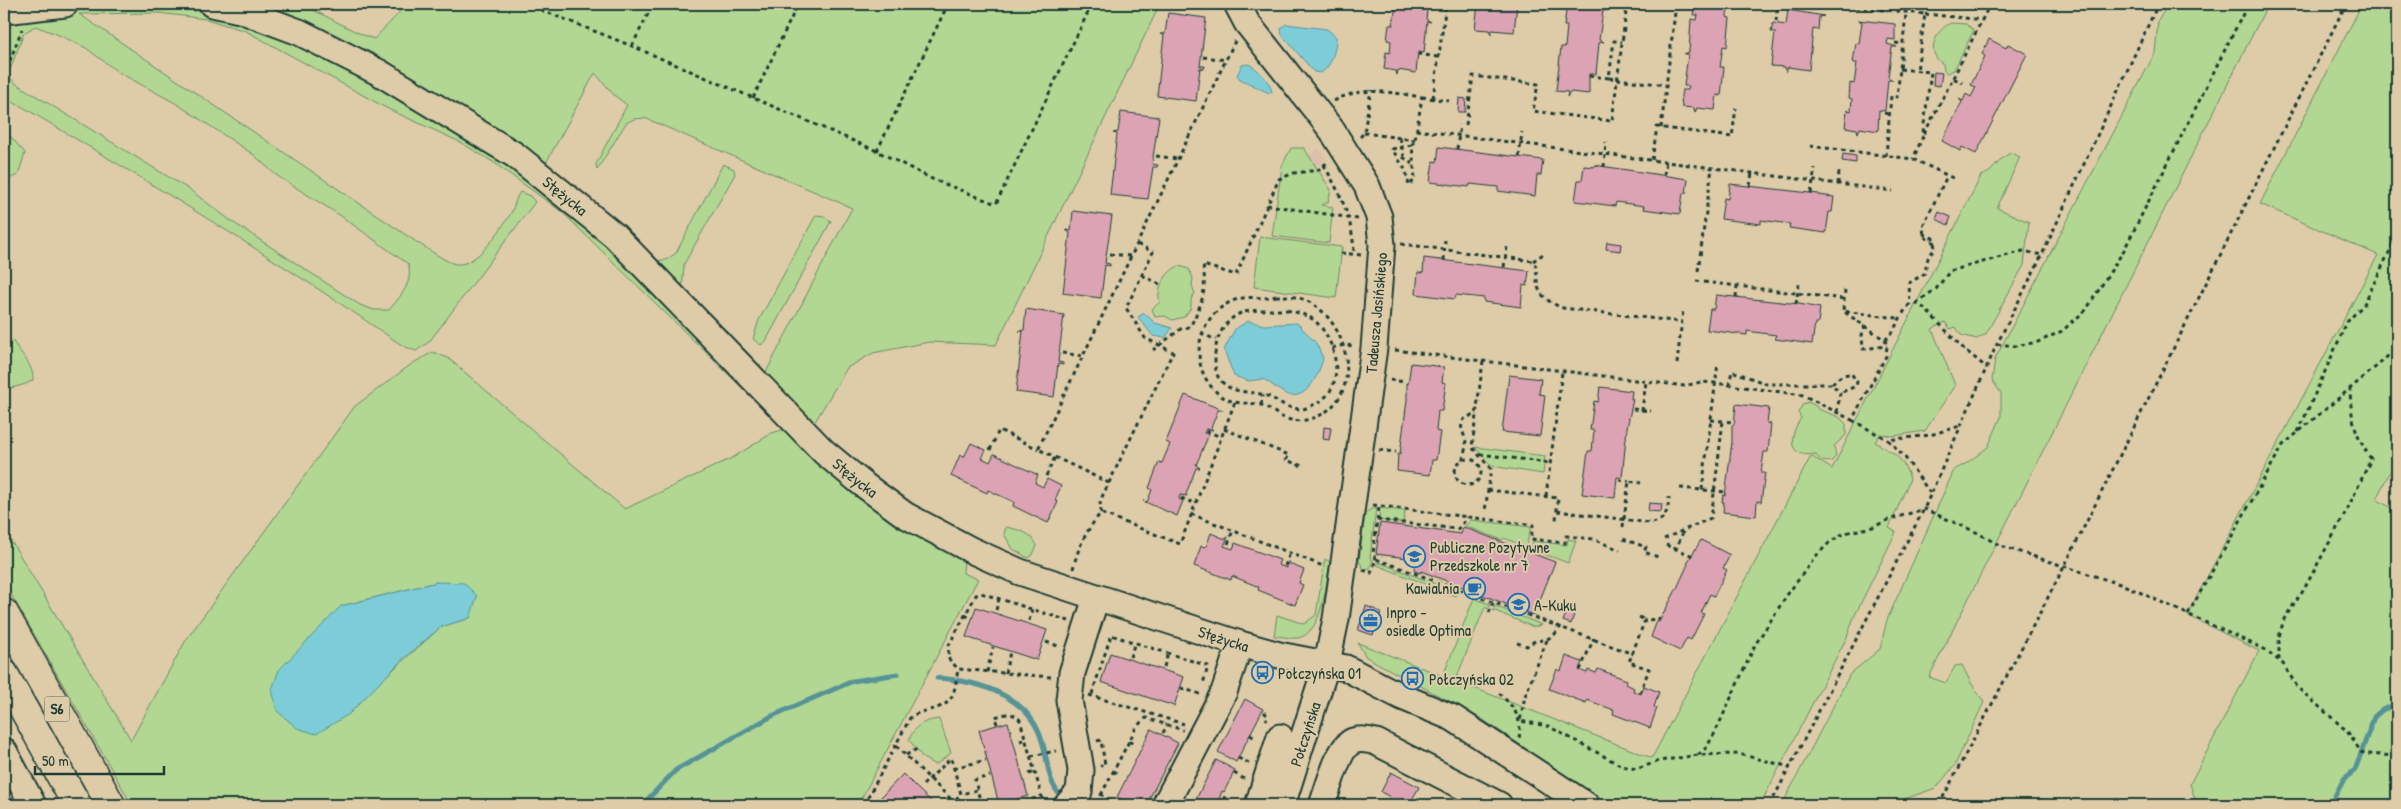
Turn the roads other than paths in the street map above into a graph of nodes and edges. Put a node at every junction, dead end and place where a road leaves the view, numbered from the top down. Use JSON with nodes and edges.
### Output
{"nodes":[{"id":1,"x":65,"y":4,"type":"edge"},
{"id":2,"x":212,"y":4,"type":"edge"},
{"id":3,"x":1236,"y":4,"type":"edge"},
{"id":4,"x":4,"y":11,"type":"edge"},
{"id":5,"x":1096,"y":598,"type":"junction"},
{"id":6,"x":4,"y":613,"type":"edge"},
{"id":7,"x":1240,"y":644,"type":"junction"},
{"id":8,"x":1327,"y":663,"type":"junction"},
{"id":9,"x":4,"y":674,"type":"edge"},
{"id":10,"x":1269,"y":738,"type":"road end"},
{"id":11,"x":4,"y":751,"type":"edge"},
{"id":12,"x":1290,"y":782,"type":"junction"},
{"id":13,"x":1324,"y":801,"type":"edge"},
{"id":14,"x":1055,"y":804,"type":"edge"},
{"id":15,"x":1247,"y":804,"type":"edge"},
{"id":16,"x":33,"y":805,"type":"edge"},
{"id":17,"x":77,"y":805,"type":"edge"},
{"id":18,"x":111,"y":805,"type":"edge"},
{"id":19,"x":1165,"y":805,"type":"edge"},
{"id":20,"x":1282,"y":805,"type":"edge"},
{"id":21,"x":1499,"y":805,"type":"edge"},
{"id":22,"x":1586,"y":805,"type":"edge"}],
"edges":[{"from":1,"to":4,"type":"street"},
{"from":2,"to":5,"type":"street","name":"Stężycka"},
{"from":3,"to":8,"type":"street","name":"Tadeusza Jasińskiego"},
{"from":5,"to":7,"type":"street","name":"Stężycka"},
{"from":5,"to":14,"type":"street"},
{"from":6,"to":18,"type":"highway","number":"S6"},
{"from":7,"to":8,"type":"street","name":"Stężycka"},
{"from":7,"to":19,"type":"street"},
{"from":8,"to":12,"type":"street","name":"Połczyńska"},
{"from":8,"to":22,"type":"street","name":"Stężycka"},
{"from":9,"to":17,"type":"highway","number":"S6"},
{"from":10,"to":15,"type":"street"},
{"from":11,"to":16,"type":"street"},
{"from":12,"to":13,"type":"street"},
{"from":12,"to":20,"type":"street","name":"Połczyńska"},
{"from":13,"to":21,"type":"street"}]}
